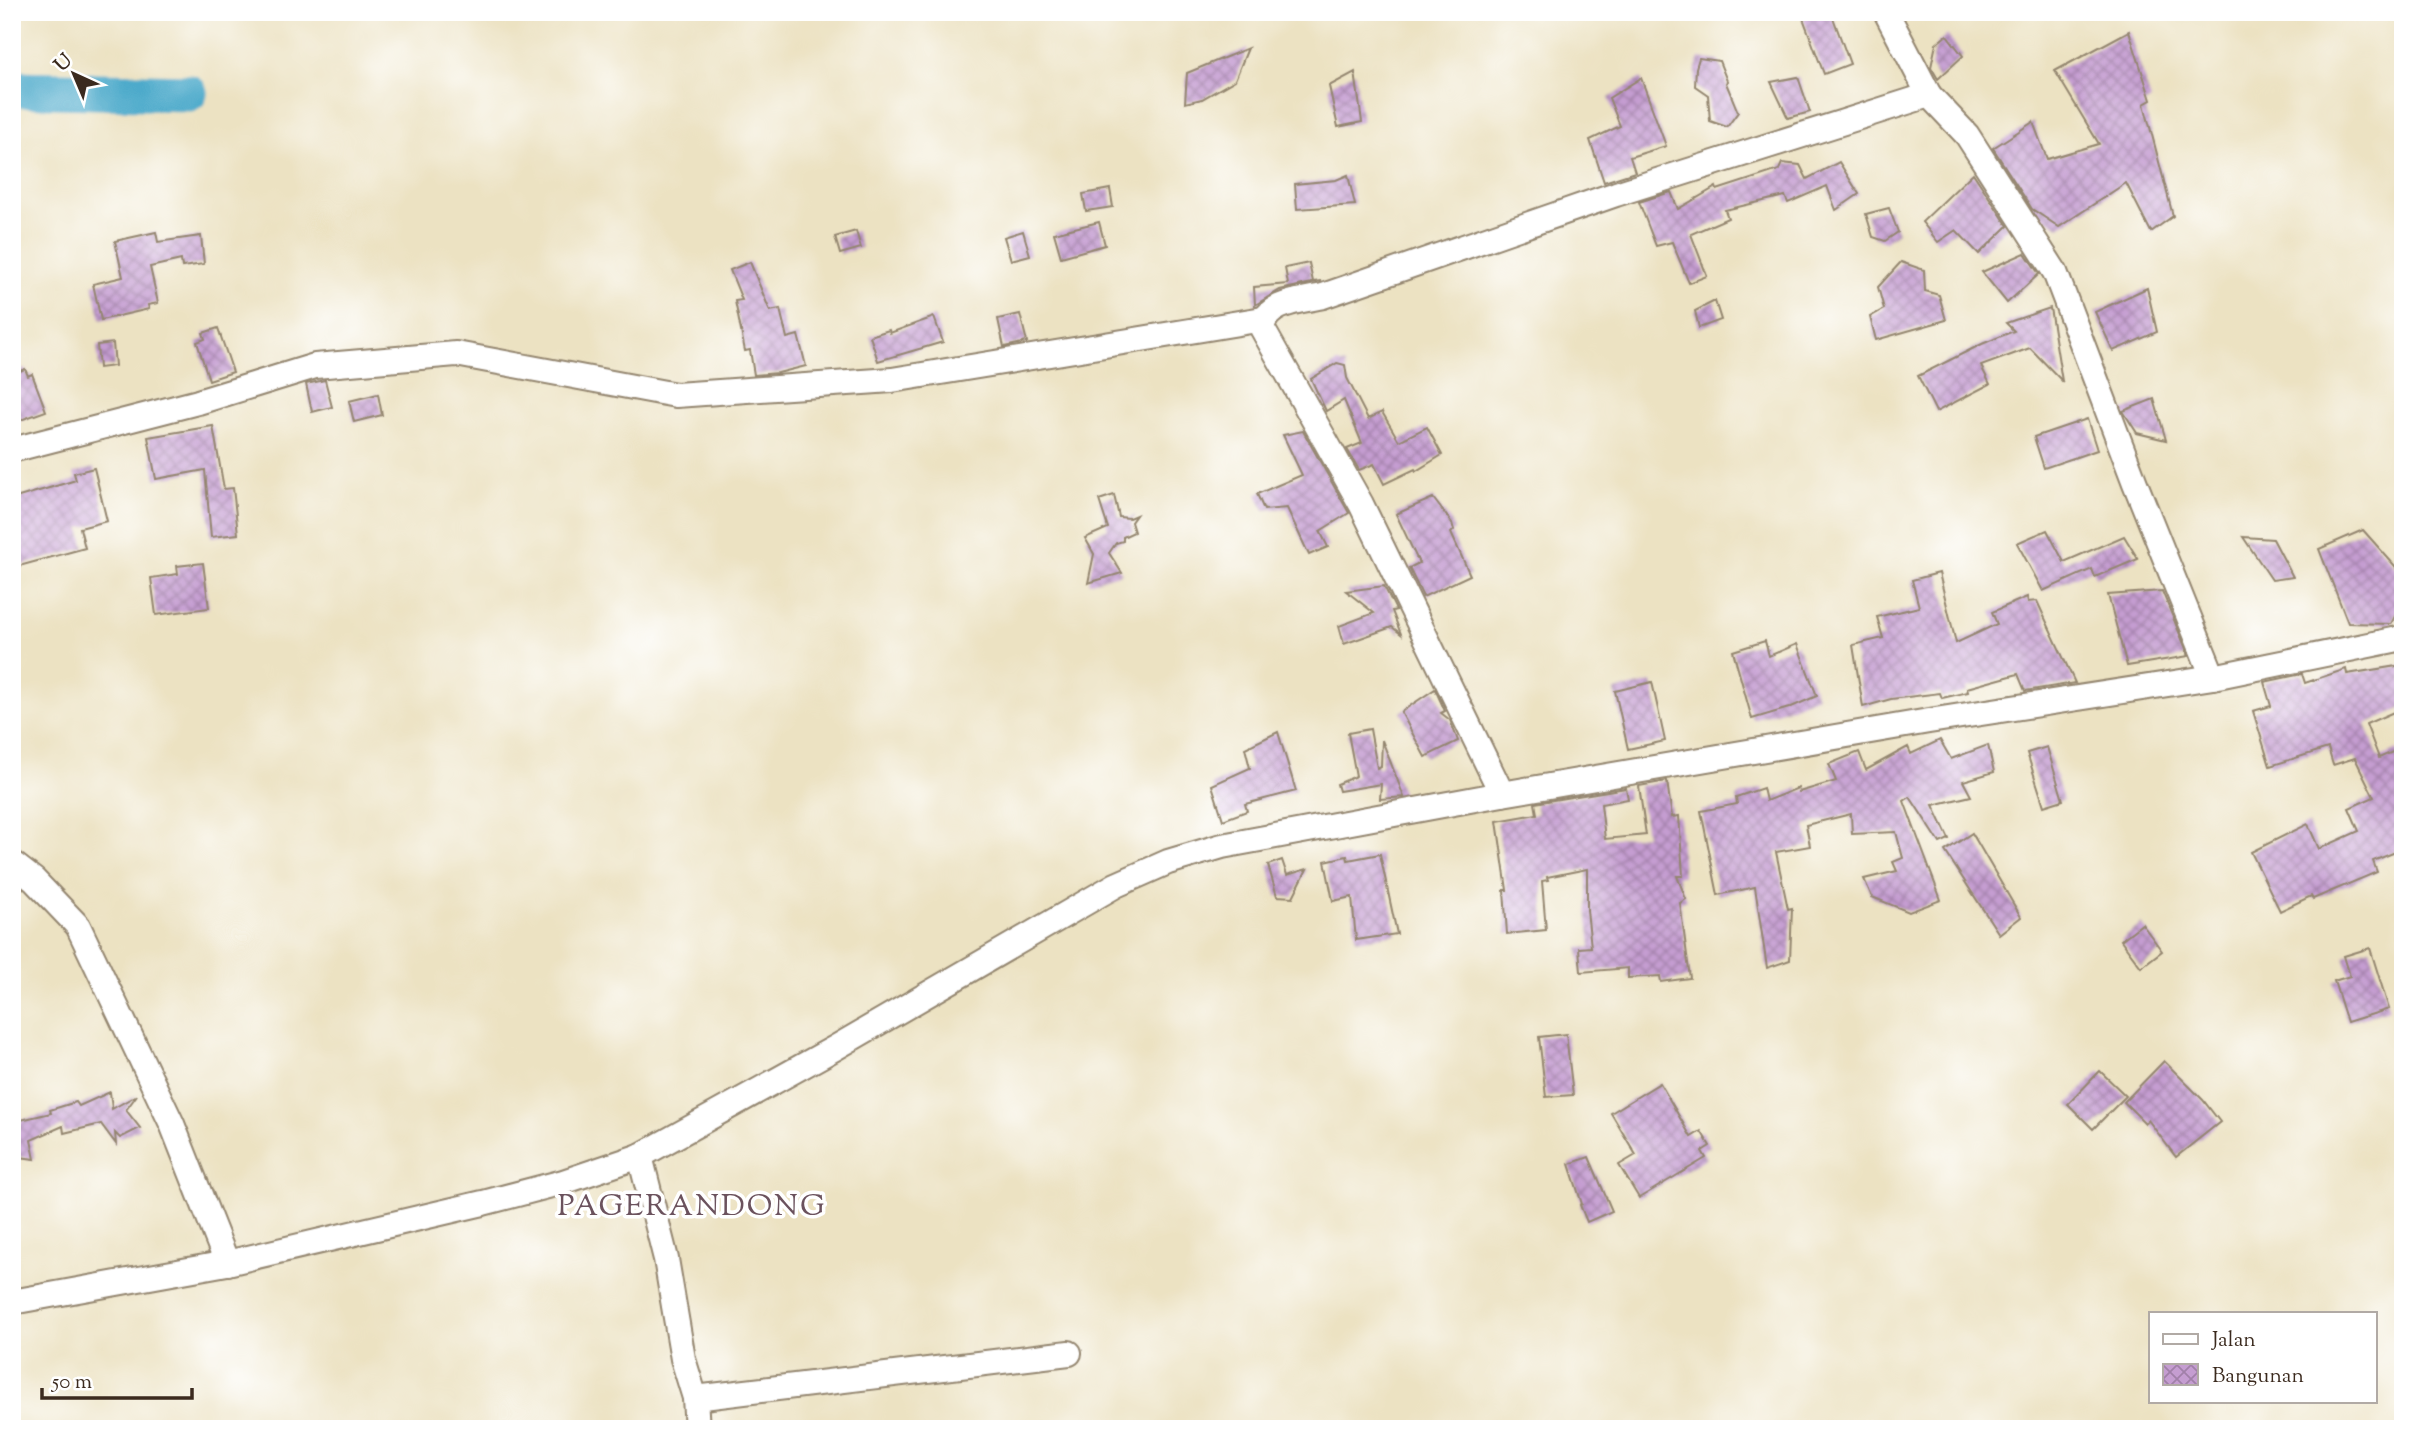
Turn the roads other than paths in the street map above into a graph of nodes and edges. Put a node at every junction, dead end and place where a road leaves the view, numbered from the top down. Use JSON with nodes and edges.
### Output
{"nodes":[{"id":1,"x":1886,"y":12,"type":"edge"},
{"id":2,"x":1929,"y":95,"type":"junction"},
{"id":3,"x":1263,"y":319,"type":"junction"},
{"id":4,"x":12,"y":450,"type":"edge"},
{"id":5,"x":2403,"y":638,"type":"edge"},
{"id":6,"x":2213,"y":677,"type":"junction"},
{"id":7,"x":1502,"y":794,"type":"junction"},
{"id":8,"x":12,"y":863,"type":"edge"},
{"id":9,"x":640,"y":1156,"type":"junction"},
{"id":10,"x":227,"y":1263,"type":"junction"},
{"id":11,"x":12,"y":1302,"type":"edge"},
{"id":12,"x":1069,"y":1353,"type":"dead end"},
{"id":13,"x":695,"y":1398,"type":"junction"},
{"id":14,"x":697,"y":1429,"type":"edge"}],
"edges":[{"from":1,"to":2,"type":"street"},
{"from":2,"to":3,"type":"street"},
{"from":2,"to":6,"type":"street"},
{"from":3,"to":4,"type":"street"},
{"from":3,"to":7,"type":"street"},
{"from":5,"to":6,"type":"street"},
{"from":6,"to":7,"type":"street"},
{"from":7,"to":9,"type":"street"},
{"from":8,"to":10,"type":"street"},
{"from":9,"to":10,"type":"street"},
{"from":9,"to":13,"type":"street"},
{"from":10,"to":11,"type":"street"},
{"from":12,"to":13,"type":"street"},
{"from":13,"to":14,"type":"street"}]}
